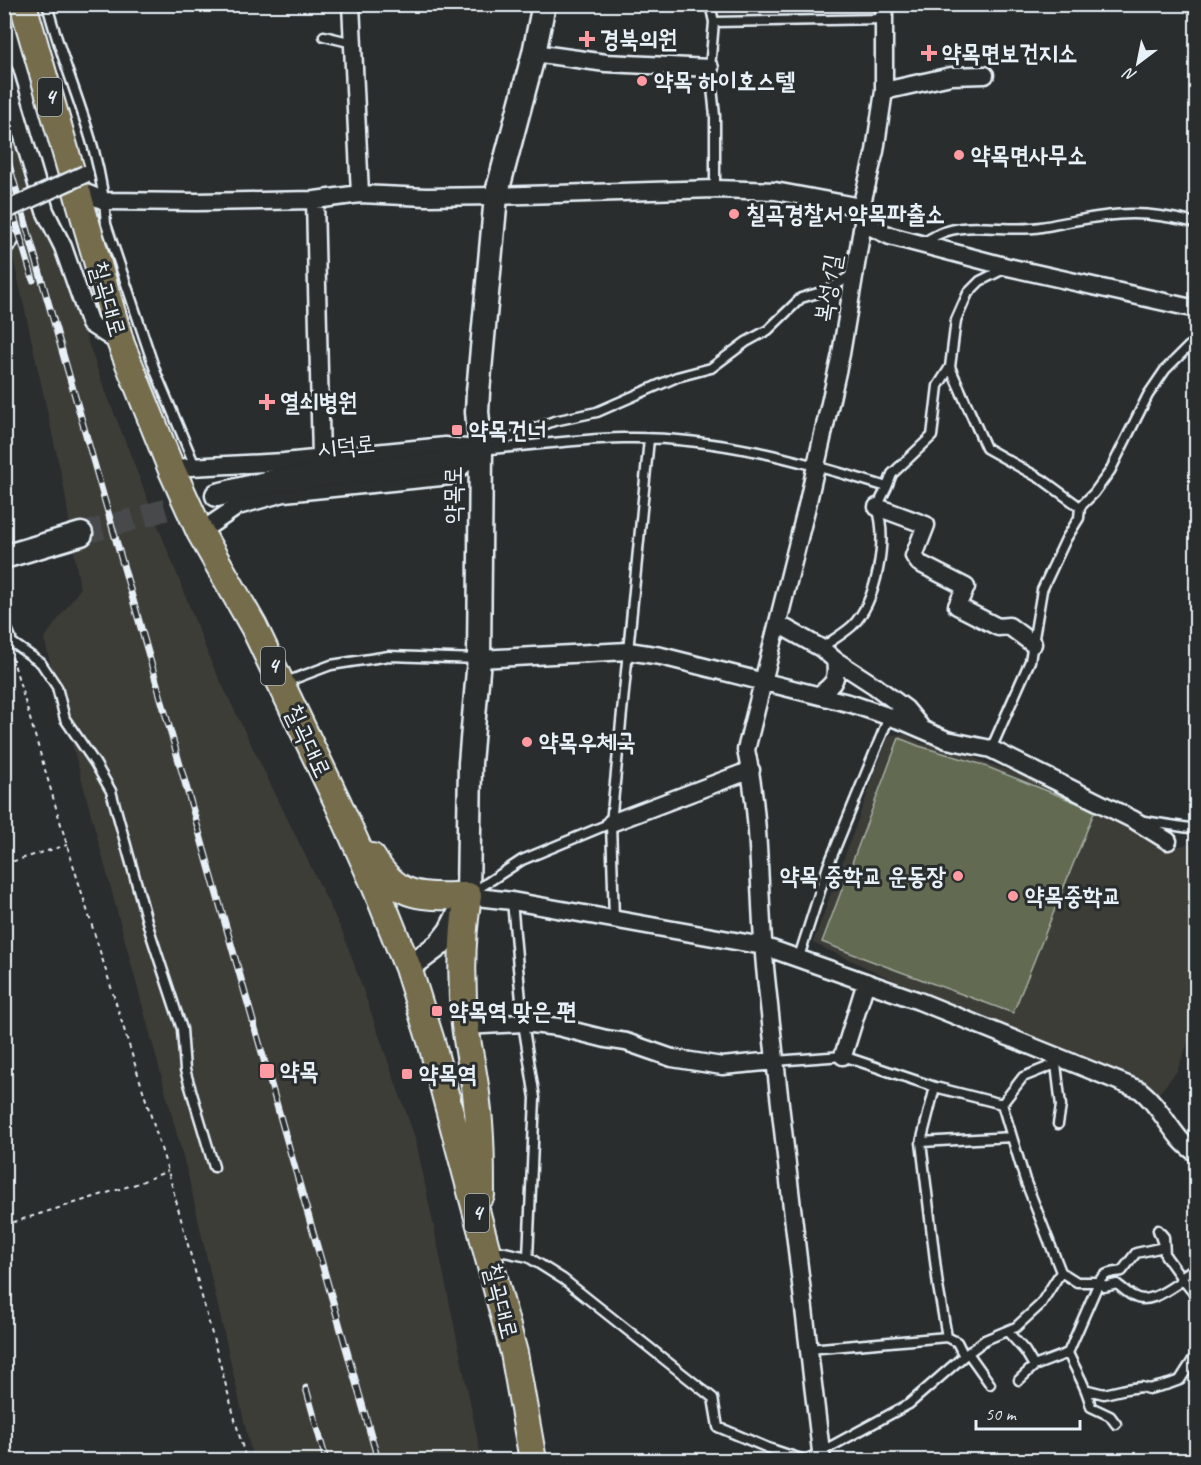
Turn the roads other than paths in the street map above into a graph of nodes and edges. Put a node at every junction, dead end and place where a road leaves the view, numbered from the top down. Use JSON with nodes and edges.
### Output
{"nodes":[{"id":1,"x":23,"y":4,"type":"edge"},
{"id":2,"x":47,"y":4,"type":"edge"},
{"id":3,"x":351,"y":4,"type":"edge"},
{"id":4,"x":544,"y":4,"type":"edge"},
{"id":5,"x":710,"y":4,"type":"edge"},
{"id":6,"x":884,"y":12,"type":"edge"},
{"id":7,"x":714,"y":22,"type":"junction"},
{"id":8,"x":324,"y":36,"type":"dead end"},
{"id":9,"x":353,"y":43,"type":"junction"},
{"id":10,"x":534,"y":53,"type":"junction"},
{"id":11,"x":710,"y":68,"type":"junction"},
{"id":12,"x":4,"y":72,"type":"edge"},
{"id":13,"x":985,"y":75,"type":"dead end"},
{"id":14,"x":884,"y":90,"type":"junction"},
{"id":15,"x":81,"y":182,"type":"junction"},
{"id":16,"x":715,"y":189,"type":"junction"},
{"id":17,"x":360,"y":194,"type":"junction"},
{"id":18,"x":496,"y":196,"type":"junction"},
{"id":19,"x":315,"y":200,"type":"junction"},
{"id":20,"x":105,"y":201,"type":"junction"},
{"id":21,"x":4,"y":211,"type":"edge"},
{"id":22,"x":862,"y":215,"type":"junction"},
{"id":23,"x":1197,"y":223,"type":"edge"},
{"id":24,"x":922,"y":244,"type":"junction"},
{"id":25,"x":1008,"y":267,"type":"junction"},
{"id":26,"x":856,"y":273,"type":"junction"},
{"id":27,"x":1197,"y":309,"type":"edge"},
{"id":28,"x":1197,"y":339,"type":"edge"},
{"id":29,"x":121,"y":345,"type":"junction"},
{"id":30,"x":950,"y":367,"type":"junction"},
{"id":31,"x":649,"y":439,"type":"junction"},
{"id":32,"x":481,"y":450,"type":"junction"},
{"id":33,"x":321,"y":459,"type":"junction"},
{"id":34,"x":815,"y":465,"type":"junction"},
{"id":35,"x":183,"y":467,"type":"junction"},
{"id":36,"x":887,"y":487,"type":"junction"},
{"id":37,"x":217,"y":495,"type":"tunnel mouth"},
{"id":38,"x":877,"y":507,"type":"junction"},
{"id":39,"x":1080,"y":507,"type":"junction"},
{"id":40,"x":200,"y":532,"type":"junction"},
{"id":41,"x":81,"y":534,"type":"tunnel mouth"},
{"id":42,"x":4,"y":557,"type":"edge"},
{"id":43,"x":778,"y":624,"type":"junction"},
{"id":44,"x":6,"y":635,"type":"edge"},
{"id":45,"x":1033,"y":644,"type":"junction"},
{"id":46,"x":821,"y":648,"type":"junction"},
{"id":47,"x":628,"y":651,"type":"junction"},
{"id":48,"x":479,"y":659,"type":"junction"},
{"id":49,"x":835,"y":660,"type":"junction"},
{"id":50,"x":764,"y":682,"type":"junction"},
{"id":51,"x":281,"y":684,"type":"junction"},
{"id":52,"x":819,"y":695,"type":"junction"},
{"id":53,"x":889,"y":717,"type":"junction"},
{"id":54,"x":925,"y":731,"type":"junction"},
{"id":55,"x":991,"y":749,"type":"junction"},
{"id":56,"x":750,"y":770,"type":"junction"},
{"id":57,"x":338,"y":803,"type":"junction"},
{"id":58,"x":1134,"y":820,"type":"junction"},
{"id":59,"x":611,"y":823,"type":"junction"},
{"id":60,"x":1197,"y":829,"type":"edge"},
{"id":61,"x":1168,"y":841,"type":"dead end"},
{"id":62,"x":468,"y":896,"type":"junction"},
{"id":63,"x":512,"y":902,"type":"junction"},
{"id":64,"x":614,"y":919,"type":"junction"},
{"id":65,"x":763,"y":946,"type":"junction"},
{"id":66,"x":798,"y":960,"type":"junction"},
{"id":67,"x":408,"y":968,"type":"junction"},
{"id":68,"x":866,"y":982,"type":"junction"},
{"id":69,"x":523,"y":1023,"type":"junction"},
{"id":70,"x":465,"y":1026,"type":"junction"},
{"id":71,"x":843,"y":1056,"type":"junction"},
{"id":72,"x":775,"y":1061,"type":"junction"},
{"id":73,"x":1060,"y":1062,"type":"junction"},
{"id":74,"x":935,"y":1087,"type":"junction"},
{"id":75,"x":1002,"y":1104,"type":"junction"},
{"id":76,"x":1058,"y":1124,"type":"dead end"},
{"id":77,"x":1012,"y":1137,"type":"junction"},
{"id":78,"x":921,"y":1142,"type":"junction"},
{"id":79,"x":1197,"y":1153,"type":"edge"},
{"id":80,"x":214,"y":1167,"type":"dead end"},
{"id":81,"x":484,"y":1237,"type":"junction"},
{"id":82,"x":528,"y":1257,"type":"junction"},
{"id":83,"x":1197,"y":1267,"type":"edge"},
{"id":84,"x":1061,"y":1272,"type":"junction"},
{"id":85,"x":1182,"y":1279,"type":"junction"},
{"id":86,"x":1099,"y":1282,"type":"junction"},
{"id":87,"x":1197,"y":1296,"type":"edge"},
{"id":88,"x":1008,"y":1332,"type":"junction"},
{"id":89,"x":947,"y":1337,"type":"junction"},
{"id":90,"x":809,"y":1349,"type":"junction"},
{"id":91,"x":1068,"y":1353,"type":"junction"},
{"id":92,"x":966,"y":1354,"type":"junction"},
{"id":93,"x":1197,"y":1355,"type":"edge"},
{"id":94,"x":1034,"y":1366,"type":"junction"},
{"id":95,"x":1019,"y":1380,"type":"dead end"},
{"id":96,"x":990,"y":1384,"type":"dead end"},
{"id":97,"x":1088,"y":1390,"type":"junction"},
{"id":98,"x":1116,"y":1424,"type":"dead end"},
{"id":99,"x":813,"y":1459,"type":"edge"},
{"id":100,"x":533,"y":1461,"type":"edge"}],
"edges":[{"from":1,"to":15,"type":"main road","name":"칠곡대로","number":"4"},
{"from":2,"to":20,"type":"lane"},
{"from":3,"to":9,"type":"street"},
{"from":4,"to":10,"type":"street","name":"약목로"},
{"from":5,"to":7,"type":"lane"},
{"from":6,"to":7,"type":"lane"},
{"from":6,"to":14,"type":"street","name":"복성1길"},
{"from":7,"to":11,"type":"lane"},
{"from":8,"to":9,"type":"lane"},
{"from":9,"to":17,"type":"street"},
{"from":10,"to":11,"type":"street"},
{"from":10,"to":18,"type":"street","name":"약목로"},
{"from":11,"to":16,"type":"lane"},
{"from":12,"to":29,"type":"street"},
{"from":13,"to":14,"type":"street"},
{"from":14,"to":22,"type":"street","name":"복성1길"},
{"from":15,"to":20,"type":"street"},
{"from":15,"to":21,"type":"street","bridge":true},
{"from":15,"to":29,"type":"main road","name":"칠곡대로","number":"4"},
{"from":16,"to":18,"type":"street"},
{"from":16,"to":22,"type":"street"},
{"from":17,"to":18,"type":"street"},
{"from":17,"to":19,"type":"street"},
{"from":18,"to":32,"type":"street","name":"약목로"},
{"from":19,"to":20,"type":"street"},
{"from":19,"to":33,"type":"street"},
{"from":20,"to":35,"type":"lane"},
{"from":22,"to":24,"type":"street"},
{"from":22,"to":26,"type":"street","name":"복성1길"},
{"from":23,"to":24,"type":"lane"},
{"from":24,"to":25,"type":"street"},
{"from":25,"to":27,"type":"street"},
{"from":25,"to":30,"type":"lane"},
{"from":26,"to":32,"type":"lane"},
{"from":26,"to":34,"type":"street","name":"복성1길"},
{"from":28,"to":39,"type":"lane"},
{"from":29,"to":35,"type":"main road","name":"칠곡대로","number":"4"},
{"from":30,"to":36,"type":"lane"},
{"from":30,"to":39,"type":"lane"},
{"from":31,"to":32,"type":"lane"},
{"from":31,"to":34,"type":"lane"},
{"from":31,"to":47,"type":"lane"},
{"from":32,"to":33,"type":"street"},
{"from":32,"to":37,"type":"street","name":"시덕로"},
{"from":32,"to":40,"type":"street"},
{"from":32,"to":48,"type":"street","name":"약목로"},
{"from":33,"to":35,"type":"street"},
{"from":34,"to":36,"type":"lane"},
{"from":34,"to":43,"type":"street","name":"복성1길"},
{"from":35,"to":40,"type":"main road","name":"칠곡대로","number":"4"},
{"from":36,"to":38,"type":"lane"},
{"from":38,"to":45,"type":"street"},
{"from":38,"to":46,"type":"lane"},
{"from":39,"to":45,"type":"lane"},
{"from":40,"to":51,"type":"main road","name":"칠곡대로","number":"4"},
{"from":41,"to":42,"type":"street"},
{"from":43,"to":46,"type":"street"},
{"from":43,"to":50,"type":"street","name":"복성1길"},
{"from":44,"to":80,"type":"lane"},
{"from":45,"to":55,"type":"lane"},
{"from":46,"to":49,"type":"street"},
{"from":47,"to":48,"type":"street"},
{"from":47,"to":50,"type":"street"},
{"from":47,"to":59,"type":"lane"},
{"from":48,"to":51,"type":"lane"},
{"from":48,"to":62,"type":"street","name":"약목로"},
{"from":49,"to":52,"type":"street"},
{"from":49,"to":54,"type":"street"},
{"from":50,"to":52,"type":"street"},
{"from":50,"to":56,"type":"street","name":"복성1길"},
{"from":51,"to":57,"type":"main road","name":"칠곡대로","number":"4"},
{"from":52,"to":53,"type":"street"},
{"from":53,"to":54,"type":"street"},
{"from":53,"to":66,"type":"lane"},
{"from":54,"to":55,"type":"street"},
{"from":55,"to":58,"type":"street"},
{"from":56,"to":59,"type":"street"},
{"from":56,"to":65,"type":"street","name":"복성1길"},
{"from":57,"to":62,"type":"main road"},
{"from":57,"to":67,"type":"main road","name":"칠곡대로","number":"4"},
{"from":58,"to":60,"type":"lane"},
{"from":58,"to":61,"type":"street"},
{"from":59,"to":62,"type":"lane"},
{"from":59,"to":64,"type":"lane"},
{"from":62,"to":63,"type":"street"},
{"from":62,"to":67,"type":"street","name":"약목로"},
{"from":62,"to":70,"type":"main road"},
{"from":63,"to":64,"type":"street"},
{"from":63,"to":69,"type":"lane"},
{"from":64,"to":65,"type":"street"},
{"from":65,"to":66,"type":"street"},
{"from":65,"to":72,"type":"street","name":"복성1길"},
{"from":66,"to":68,"type":"street"},
{"from":67,"to":81,"type":"main road","name":"칠곡대로","number":"4"},
{"from":68,"to":71,"type":"street"},
{"from":68,"to":73,"type":"street"},
{"from":69,"to":70,"type":"street"},
{"from":69,"to":72,"type":"street"},
{"from":69,"to":82,"type":"lane"},
{"from":70,"to":81,"type":"main road"},
{"from":71,"to":72,"type":"lane"},
{"from":71,"to":74,"type":"lane"},
{"from":72,"to":90,"type":"street","name":"복성1길"},
{"from":73,"to":75,"type":"lane"},
{"from":73,"to":76,"type":"lane"},
{"from":73,"to":79,"type":"street"},
{"from":74,"to":75,"type":"lane"},
{"from":74,"to":78,"type":"lane"},
{"from":75,"to":77,"type":"lane"},
{"from":77,"to":78,"type":"lane"},
{"from":77,"to":84,"type":"lane"},
{"from":78,"to":89,"type":"lane"},
{"from":81,"to":82,"type":"lane"},
{"from":81,"to":100,"type":"main road","name":"칠곡대로","number":"4"},
{"from":82,"to":99,"type":"lane"},
{"from":83,"to":85,"type":"lane"},
{"from":84,"to":86,"type":"lane"},
{"from":84,"to":88,"type":"lane"},
{"from":85,"to":86,"type":"lane"},
{"from":85,"to":86,"type":"lane"},
{"from":85,"to":87,"type":"lane"},
{"from":86,"to":91,"type":"lane"},
{"from":88,"to":92,"type":"lane"},
{"from":88,"to":94,"type":"lane"},
{"from":89,"to":90,"type":"lane"},
{"from":89,"to":92,"type":"lane"},
{"from":90,"to":99,"type":"street","name":"복성1길"},
{"from":91,"to":94,"type":"lane"},
{"from":91,"to":97,"type":"lane"},
{"from":92,"to":96,"type":"lane"},
{"from":92,"to":99,"type":"lane"},
{"from":93,"to":97,"type":"lane"},
{"from":94,"to":95,"type":"lane"},
{"from":97,"to":98,"type":"lane"}]}
